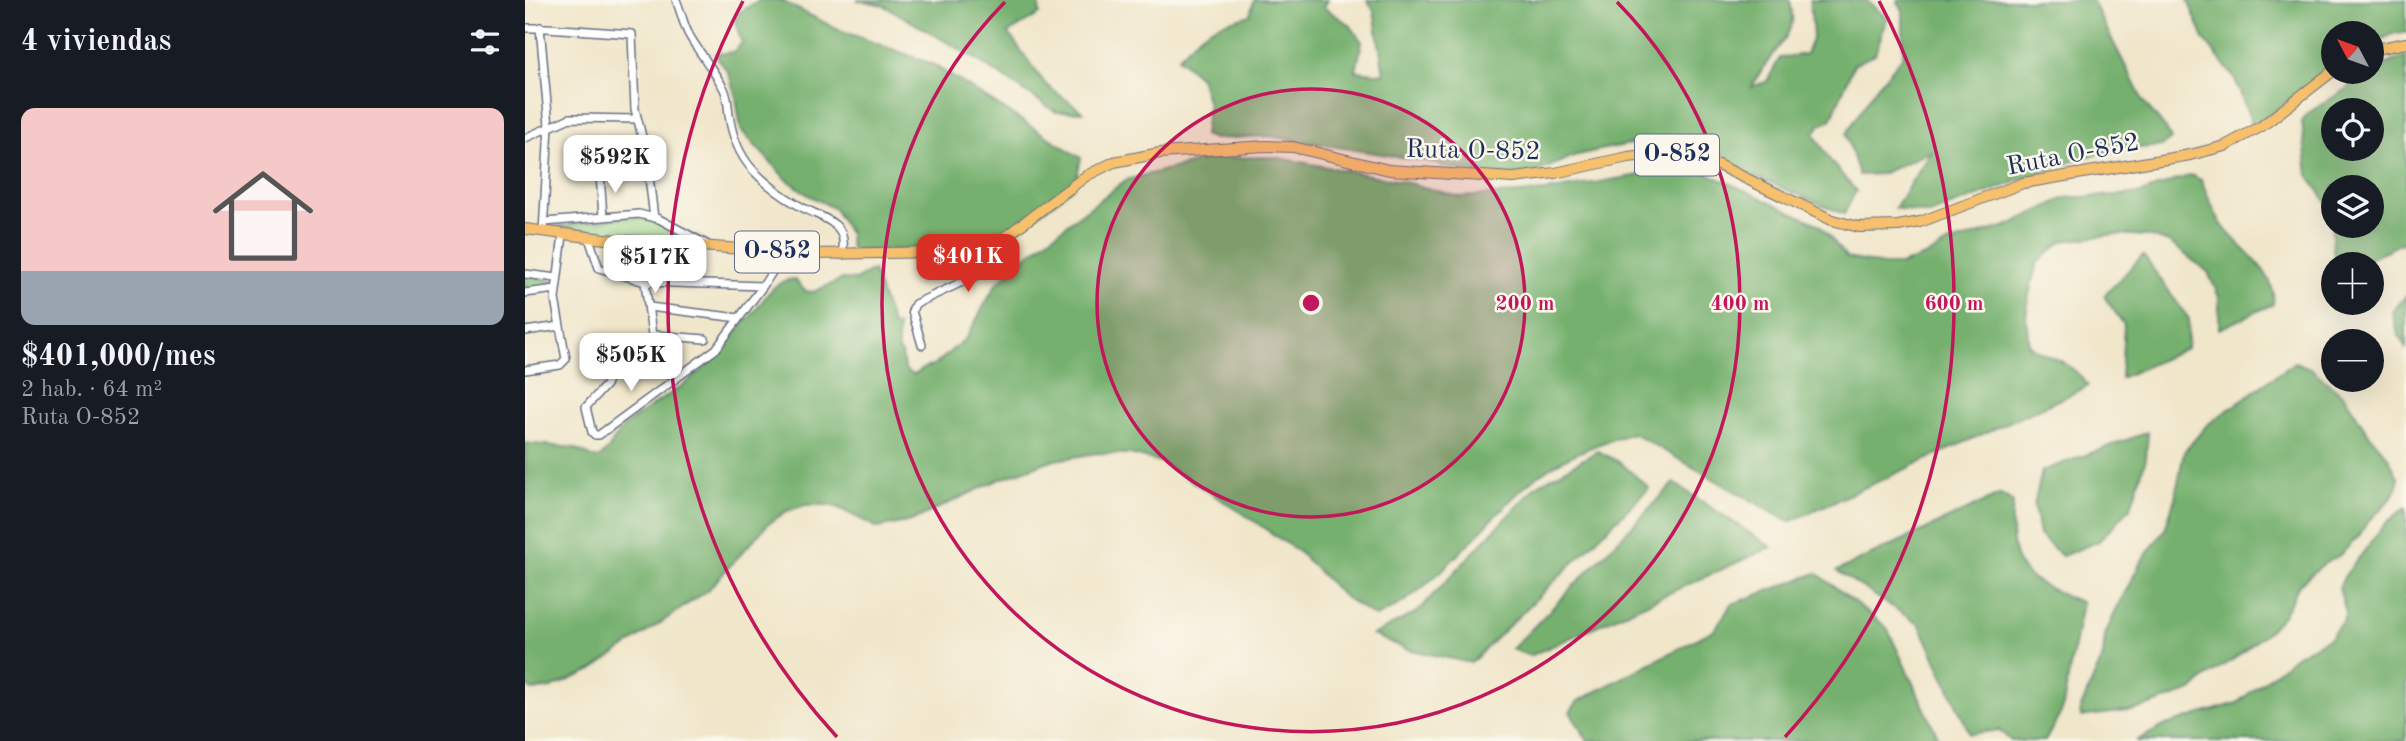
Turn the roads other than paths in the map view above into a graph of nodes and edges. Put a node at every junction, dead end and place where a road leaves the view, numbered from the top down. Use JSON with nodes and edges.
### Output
{"nodes":[{"id":1,"x":675,"y":0,"type":"edge"},
{"id":2,"x":540,"y":27,"type":"junction"},
{"id":3,"x":525,"y":28,"type":"edge"},
{"id":4,"x":2406,"y":43,"type":"edge"},
{"id":5,"x":2384,"y":47,"type":"edge"},
{"id":6,"x":2321,"y":80,"type":"edge"},
{"id":7,"x":637,"y":119,"type":"junction"},
{"id":8,"x":549,"y":126,"type":"junction"},
{"id":9,"x":525,"y":138,"type":"edge"},
{"id":10,"x":600,"y":175,"type":"dead end"},
{"id":11,"x":603,"y":217,"type":"junction"},
{"id":12,"x":655,"y":218,"type":"junction"},
{"id":13,"x":544,"y":227,"type":"junction"},
{"id":14,"x":525,"y":229,"type":"edge"},
{"id":15,"x":563,"y":235,"type":"junction"},
{"id":16,"x":589,"y":238,"type":"junction"},
{"id":17,"x":1001,"y":240,"type":"junction"},
{"id":18,"x":712,"y":248,"type":"junction"},
{"id":19,"x":785,"y":252,"type":"junction"},
{"id":20,"x":842,"y":255,"type":"junction"},
{"id":21,"x":525,"y":274,"type":"edge"},
{"id":22,"x":557,"y":278,"type":"junction"},
{"id":23,"x":645,"y":282,"type":"junction"},
{"id":24,"x":763,"y":286,"type":"junction"},
{"id":25,"x":556,"y":289,"type":"junction"},
{"id":26,"x":525,"y":293,"type":"edge"},
{"id":27,"x":649,"y":307,"type":"junction"},
{"id":28,"x":740,"y":317,"type":"junction"},
{"id":29,"x":560,"y":326,"type":"junction"},
{"id":30,"x":525,"y":331,"type":"edge"},
{"id":31,"x":654,"y":335,"type":"junction"},
{"id":32,"x":705,"y":339,"type":"dead end"},
{"id":33,"x":922,"y":345,"type":"dead end"},
{"id":34,"x":525,"y":370,"type":"edge"}],
"edges":[{"from":1,"to":20,"type":"street"},
{"from":2,"to":3,"type":"street"},
{"from":2,"to":7,"type":"street"},
{"from":2,"to":8,"type":"street"},
{"from":4,"to":5,"type":"main road"},
{"from":6,"to":17,"type":"main road","name":"Ruta O-852","number":"O-852"},
{"from":7,"to":8,"type":"street"},
{"from":7,"to":12,"type":"street"},
{"from":8,"to":9,"type":"street"},
{"from":8,"to":13,"type":"street"},
{"from":10,"to":11,"type":"street"},
{"from":11,"to":12,"type":"street"},
{"from":11,"to":13,"type":"street"},
{"from":12,"to":18,"type":"street"},
{"from":13,"to":14,"type":"main road","number":"O-852"},
{"from":13,"to":15,"type":"main road","number":"O-852"},
{"from":15,"to":16,"type":"main road","number":"O-852"},
{"from":15,"to":22,"type":"street"},
{"from":16,"to":18,"type":"main road","number":"O-852"},
{"from":16,"to":23,"type":"street"},
{"from":17,"to":20,"type":"main road","name":"Ruta O-852","number":"O-852"},
{"from":17,"to":33,"type":"street"},
{"from":18,"to":19,"type":"main road","number":"O-852"},
{"from":19,"to":20,"type":"main road","number":"O-852"},
{"from":19,"to":24,"type":"street"},
{"from":21,"to":22,"type":"street"},
{"from":22,"to":25,"type":"street"},
{"from":23,"to":24,"type":"street"},
{"from":23,"to":27,"type":"street"},
{"from":24,"to":28,"type":"street"},
{"from":25,"to":26,"type":"street"},
{"from":25,"to":29,"type":"street"},
{"from":27,"to":28,"type":"street"},
{"from":27,"to":31,"type":"street"},
{"from":28,"to":31,"type":"street"},
{"from":29,"to":30,"type":"street"},
{"from":29,"to":34,"type":"street"},
{"from":31,"to":32,"type":"street"}]}
